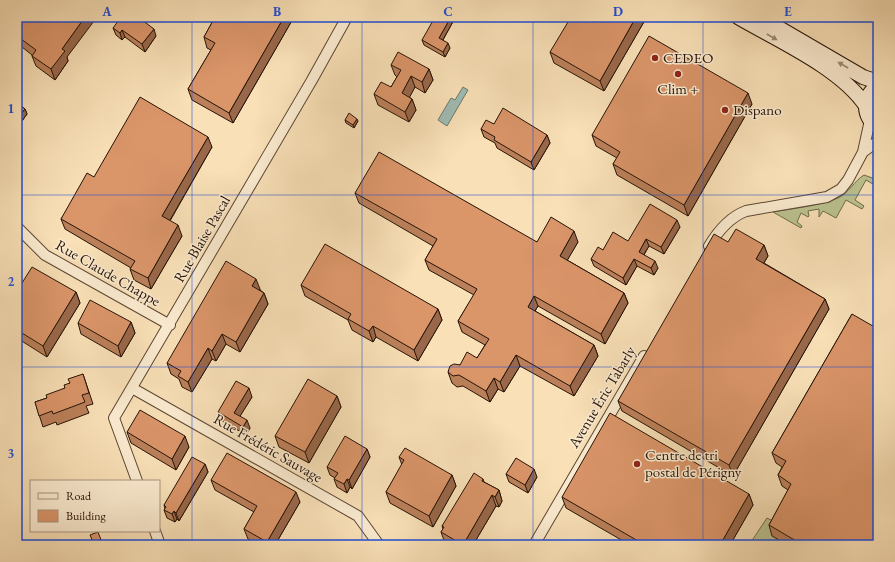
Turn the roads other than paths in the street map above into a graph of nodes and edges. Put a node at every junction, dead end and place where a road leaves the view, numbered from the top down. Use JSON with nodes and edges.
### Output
{"nodes":[{"id":1,"x":347,"y":17,"type":"edge"},
{"id":2,"x":738,"y":17,"type":"edge"},
{"id":3,"x":760,"y":17,"type":"edge"},
{"id":4,"x":878,"y":82,"type":"edge"},
{"id":5,"x":878,"y":86,"type":"edge"},
{"id":6,"x":866,"y":106,"type":"junction"},
{"id":7,"x":874,"y":124,"type":"edge"},
{"id":8,"x":878,"y":141,"type":"edge"},
{"id":9,"x":863,"y":152,"type":"junction"},
{"id":10,"x":17,"y":228,"type":"edge"},
{"id":11,"x":703,"y":256,"type":"edge"},
{"id":12,"x":170,"y":325,"type":"junction"},
{"id":13,"x":650,"y":345,"type":"edge"},
{"id":14,"x":132,"y":388,"type":"junction"},
{"id":15,"x":137,"y":480,"type":"edge"},
{"id":16,"x":155,"y":532,"type":"edge"},
{"id":17,"x":160,"y":545,"type":"edge"},
{"id":18,"x":379,"y":545,"type":"edge"},
{"id":19,"x":534,"y":545,"type":"edge"}],
"edges":[{"from":1,"to":12,"type":"street","name":"Rue Blaise Pascal"},
{"from":2,"to":6,"type":"main road","one_way":true},
{"from":4,"to":3,"type":"main road","one_way":true},
{"from":5,"to":6,"type":"main road"},
{"from":6,"to":7,"type":"main road"},
{"from":7,"to":9,"type":"street"},
{"from":8,"to":9,"type":"street"},
{"from":9,"to":11,"type":"street"},
{"from":10,"to":12,"type":"street","name":"Rue Claude Chappe"},
{"from":12,"to":14,"type":"street","name":"Rue Blaise Pascal"},
{"from":13,"to":19,"type":"street","name":"Avenue Éric Tabarly"},
{"from":14,"to":15,"type":"street","name":"Rue Blaise Pascal"},
{"from":14,"to":18,"type":"street","name":"Rue Frédéric Sauvage"},
{"from":16,"to":17,"type":"street"}]}
